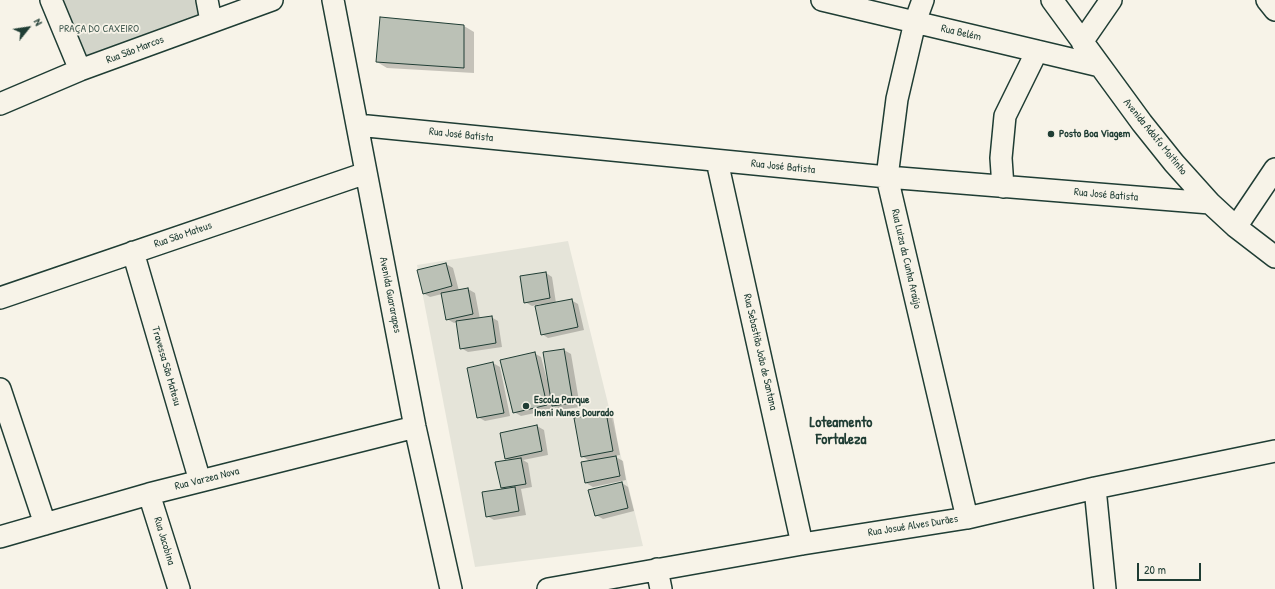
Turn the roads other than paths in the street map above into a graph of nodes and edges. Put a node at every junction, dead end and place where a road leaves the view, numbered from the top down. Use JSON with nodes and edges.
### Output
{"nodes":[{"id":1,"x":51,"y":0,"type":"edge"},
{"id":2,"x":207,"y":0,"type":"edge"},
{"id":3,"x":272,"y":0,"type":"edge"},
{"id":4,"x":332,"y":0,"type":"edge"},
{"id":5,"x":924,"y":0,"type":"edge"},
{"id":6,"x":1052,"y":0,"type":"edge"},
{"id":7,"x":1111,"y":0,"type":"edge"},
{"id":8,"x":1267,"y":0,"type":"edge"},
{"id":9,"x":831,"y":1,"type":"edge"},
{"id":10,"x":1275,"y":10,"type":"edge"},
{"id":11,"x":211,"y":21,"type":"junction"},
{"id":12,"x":914,"y":22,"type":"junction"},
{"id":13,"x":1082,"y":42,"type":"junction"},
{"id":14,"x":1037,"y":51,"type":"junction"},
{"id":15,"x":1100,"y":66,"type":"junction"},
{"id":16,"x":80,"y":70,"type":"junction"},
{"id":17,"x":0,"y":104,"type":"edge"},
{"id":18,"x":357,"y":125,"type":"junction"},
{"id":19,"x":718,"y":161,"type":"junction"},
{"id":20,"x":1275,"y":169,"type":"edge"},
{"id":21,"x":366,"y":173,"type":"junction"},
{"id":22,"x":887,"y":177,"type":"junction"},
{"id":23,"x":1003,"y":187,"type":"junction"},
{"id":24,"x":1210,"y":203,"type":"junction"},
{"id":25,"x":1236,"y":227,"type":"junction"},
{"id":26,"x":133,"y":252,"type":"junction"},
{"id":27,"x":1275,"y":258,"type":"edge"},
{"id":28,"x":0,"y":298,"type":"edge"},
{"id":29,"x":1,"y":396,"type":"edge"},
{"id":30,"x":416,"y":427,"type":"junction"},
{"id":31,"x":1275,"y":451,"type":"edge"},
{"id":32,"x":200,"y":481,"type":"junction"},
{"id":33,"x":1095,"y":488,"type":"junction"},
{"id":34,"x":150,"y":494,"type":"junction"},
{"id":35,"x":967,"y":518,"type":"junction"},
{"id":36,"x":45,"y":524,"type":"junction"},
{"id":37,"x":0,"y":537,"type":"edge"},
{"id":38,"x":802,"y":544,"type":"junction"},
{"id":39,"x":657,"y":569,"type":"junction"},
{"id":40,"x":179,"y":589,"type":"edge"},
{"id":41,"x":451,"y":589,"type":"edge"},
{"id":42,"x":548,"y":589,"type":"edge"},
{"id":43,"x":661,"y":589,"type":"edge"},
{"id":44,"x":1105,"y":589,"type":"edge"}],
"edges":[{"from":1,"to":16,"type":"street"},
{"from":2,"to":11,"type":"street"},
{"from":3,"to":11,"type":"street","name":"Rua São Marcos"},
{"from":4,"to":18,"type":"street","name":"Avenida Guararapes"},
{"from":5,"to":12,"type":"street","name":"Rua Luiza da Cunha Araújo"},
{"from":6,"to":13,"type":"street","name":"Avenida Adolfo Moitinho"},
{"from":7,"to":13,"type":"street"},
{"from":8,"to":10,"type":"street"},
{"from":9,"to":12,"type":"street","name":"Rua Belém"},
{"from":11,"to":16,"type":"street","name":"Rua São Marcos"},
{"from":12,"to":14,"type":"street","name":"Rua Belém"},
{"from":12,"to":22,"type":"street","name":"Rua Luiza da Cunha Araújo"},
{"from":13,"to":15,"type":"street","name":"Avenida Adolfo Moitinho"},
{"from":14,"to":15,"type":"street","name":"Rua Belém"},
{"from":14,"to":23,"type":"street"},
{"from":15,"to":24,"type":"street","name":"Avenida Adolfo Moitinho"},
{"from":16,"to":17,"type":"street","name":"Rua São Marcos"},
{"from":18,"to":19,"type":"street","name":"Rua José Batista"},
{"from":18,"to":21,"type":"street","name":"Avenida Guararapes"},
{"from":19,"to":22,"type":"street","name":"Rua José Batista"},
{"from":19,"to":38,"type":"street","name":"Rua Sebastião João de Santana"},
{"from":20,"to":25,"type":"street"},
{"from":21,"to":26,"type":"street","name":"Rua São Mateus"},
{"from":21,"to":30,"type":"street","name":"Avenida Guararapes"},
{"from":22,"to":23,"type":"street","name":"Rua José Batista"},
{"from":22,"to":35,"type":"street","name":"Rua Luiza da Cunha Araújo"},
{"from":23,"to":24,"type":"street","name":"Rua José Batista"},
{"from":24,"to":25,"type":"street","name":"Avenida Adolfo Moitinho"},
{"from":25,"to":27,"type":"street","name":"Avenida Adolfo Moitinho"},
{"from":26,"to":28,"type":"street","name":"Rua São Mateus"},
{"from":26,"to":32,"type":"street","name":"Travessa São Matesu"},
{"from":29,"to":36,"type":"street"},
{"from":30,"to":32,"type":"street","name":"Rua Varzea Nova"},
{"from":30,"to":41,"type":"street","name":"Avenida Guararapes"},
{"from":31,"to":33,"type":"street","name":"Rua Josué Alves Durães"},
{"from":32,"to":34,"type":"street","name":"Rua Varzea Nova"},
{"from":33,"to":35,"type":"street","name":"Rua Josué Alves Durães"},
{"from":33,"to":44,"type":"street"},
{"from":34,"to":36,"type":"street","name":"Rua Varzea Nova"},
{"from":34,"to":40,"type":"street","name":"Rua Jacobina"},
{"from":35,"to":38,"type":"street","name":"Rua Josué Alves Durães"},
{"from":36,"to":37,"type":"street","name":"Rua Varzea Nova"},
{"from":38,"to":39,"type":"street","name":"Rua Josué Alves Durães"},
{"from":39,"to":42,"type":"street","name":"Rua Josué Alves Durães"},
{"from":39,"to":43,"type":"street"}]}
